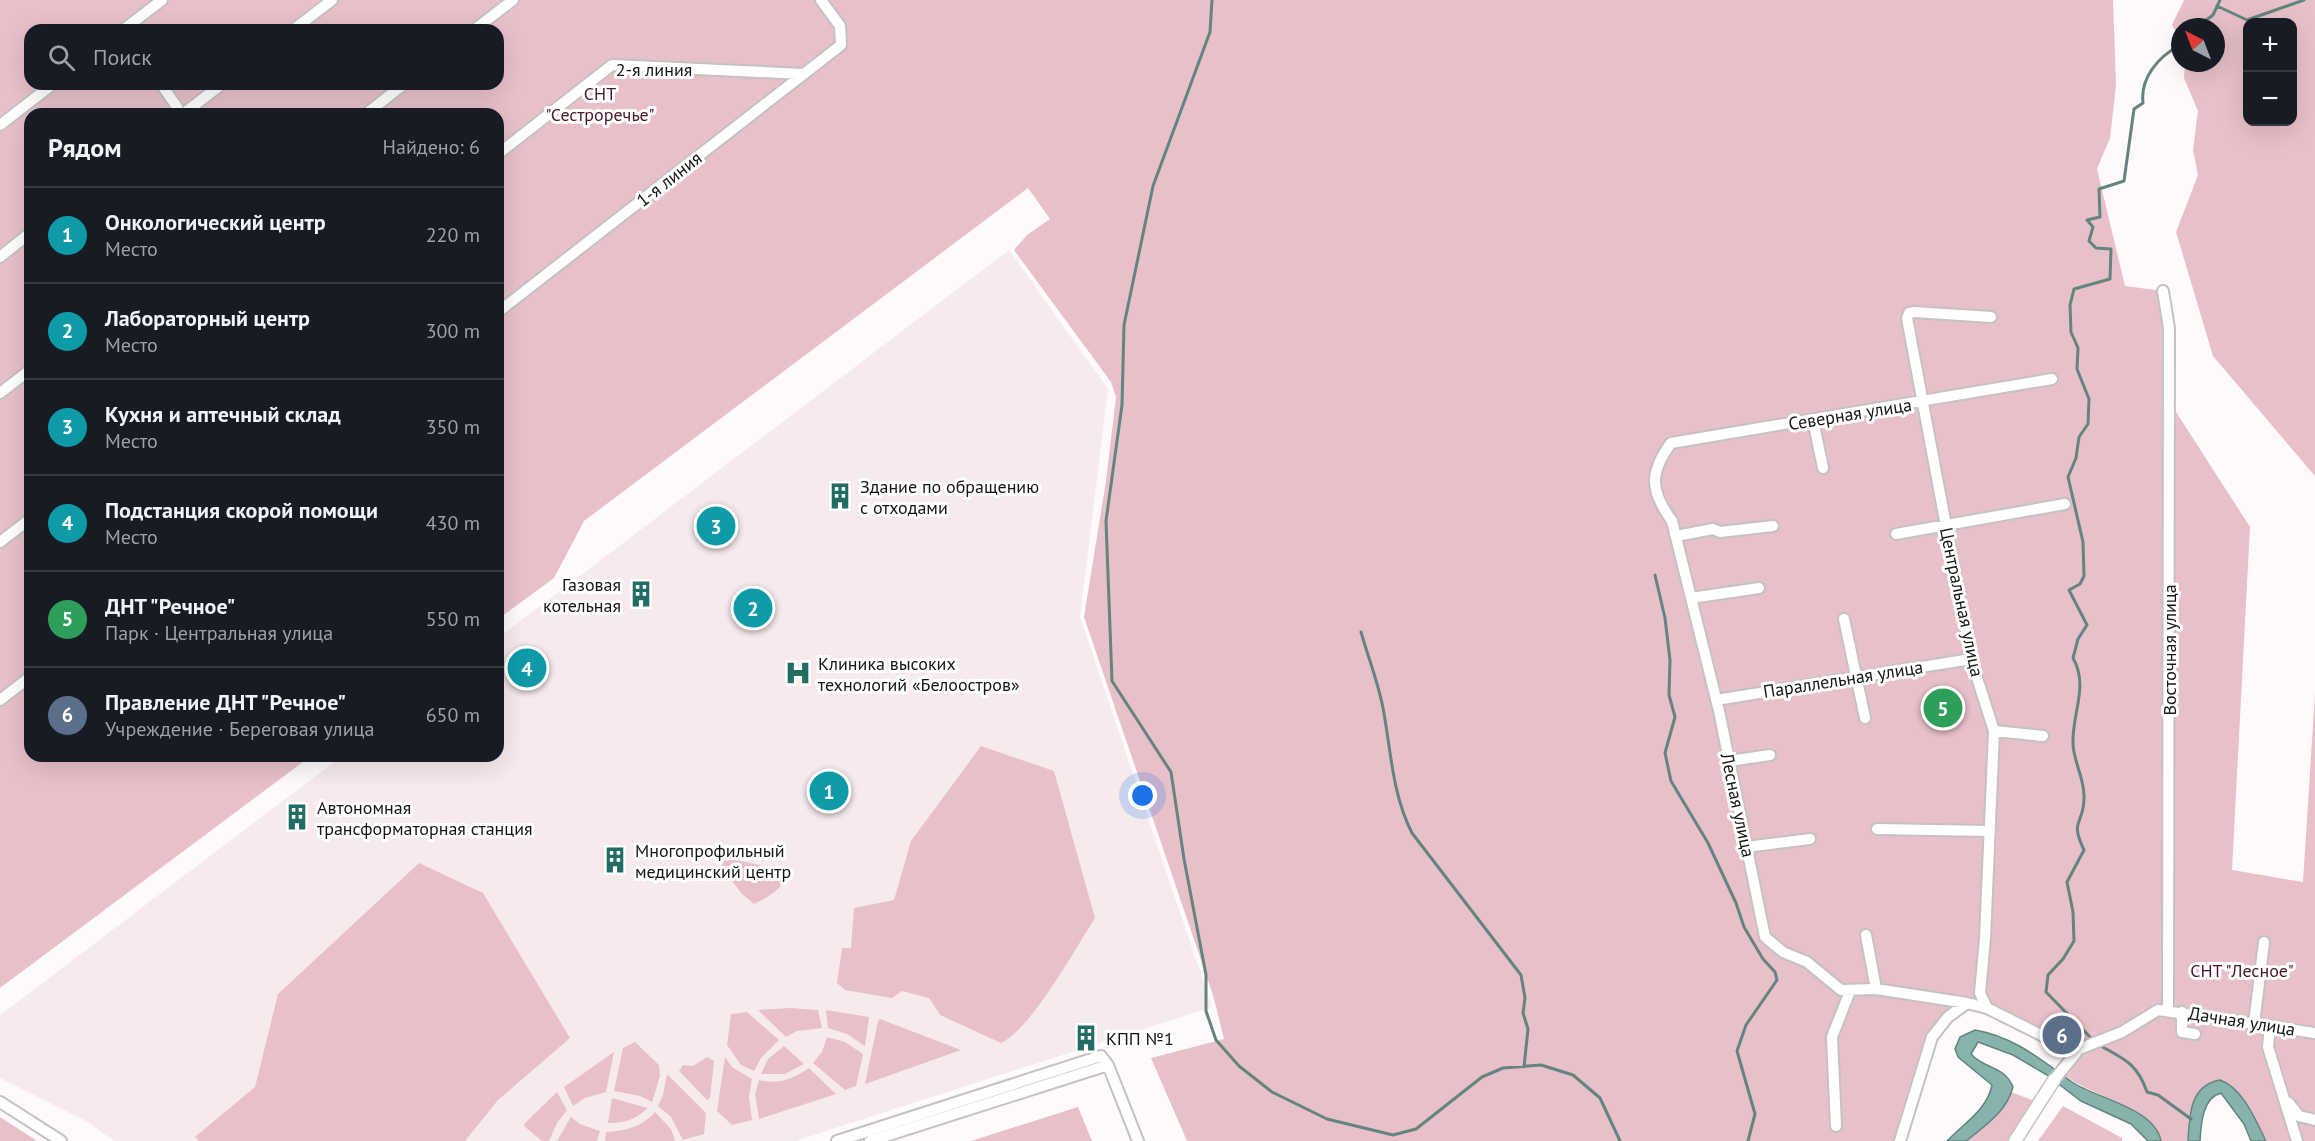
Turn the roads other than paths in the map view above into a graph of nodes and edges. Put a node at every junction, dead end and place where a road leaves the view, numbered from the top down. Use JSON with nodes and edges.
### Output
{"nodes":[{"id":1,"x":162,"y":0,"type":"edge"},
{"id":2,"x":332,"y":0,"type":"edge"},
{"id":3,"x":513,"y":0,"type":"edge"},
{"id":4,"x":821,"y":0,"type":"edge"},
{"id":5,"x":132,"y":24,"type":"edge"},
{"id":6,"x":301,"y":24,"type":"edge"},
{"id":7,"x":482,"y":24,"type":"edge"},
{"id":8,"x":804,"y":74,"type":"junction"},
{"id":9,"x":45,"y":90,"type":"edge"},
{"id":10,"x":166,"y":90,"type":"edge"},
{"id":11,"x":214,"y":90,"type":"edge"},
{"id":12,"x":396,"y":90,"type":"edge"},
{"id":13,"x":178,"y":108,"type":"edge"},
{"id":14,"x":189,"y":108,"type":"edge"},
{"id":15,"x":374,"y":108,"type":"edge"},
{"id":16,"x":0,"y":125,"type":"edge"},
{"id":17,"x":504,"y":149,"type":"edge"},
{"id":18,"x":24,"y":238,"type":"edge"},
{"id":19,"x":0,"y":256,"type":"edge"},
{"id":20,"x":2163,"y":291,"type":"dead end"},
{"id":21,"x":504,"y":307,"type":"edge"},
{"id":22,"x":1991,"y":317,"type":"dead end"},
{"id":23,"x":24,"y":375,"type":"edge"},
{"id":24,"x":2052,"y":379,"type":"dead end"},
{"id":25,"x":0,"y":393,"type":"edge"},
{"id":26,"x":1922,"y":402,"type":"junction"},
{"id":27,"x":1813,"y":420,"type":"junction"},
{"id":28,"x":1657,"y":461,"type":"joint"},
{"id":29,"x":1823,"y":468,"type":"dead end"},
{"id":30,"x":2065,"y":504,"type":"dead end"},
{"id":31,"x":24,"y":524,"type":"edge"},
{"id":32,"x":1773,"y":526,"type":"dead end"},
{"id":33,"x":1945,"y":526,"type":"junction"},
{"id":34,"x":1896,"y":534,"type":"dead end"},
{"id":35,"x":1676,"y":536,"type":"junction"},
{"id":36,"x":0,"y":542,"type":"edge"},
{"id":37,"x":1759,"y":588,"type":"dead end"},
{"id":38,"x":1691,"y":598,"type":"junction"},
{"id":39,"x":1844,"y":619,"type":"dead end"},
{"id":40,"x":1971,"y":659,"type":"junction"},
{"id":41,"x":1856,"y":677,"type":"junction"},
{"id":42,"x":24,"y":681,"type":"edge"},
{"id":43,"x":0,"y":700,"type":"edge"},
{"id":44,"x":1716,"y":700,"type":"junction"},
{"id":45,"x":1865,"y":718,"type":"dead end"},
{"id":46,"x":1994,"y":730,"type":"junction"},
{"id":47,"x":2043,"y":736,"type":"dead end"},
{"id":48,"x":1770,"y":755,"type":"dead end"},
{"id":49,"x":1729,"y":760,"type":"junction"},
{"id":50,"x":1877,"y":829,"type":"dead end"},
{"id":51,"x":1990,"y":831,"type":"junction"},
{"id":52,"x":1810,"y":839,"type":"dead end"},
{"id":53,"x":1746,"y":847,"type":"junction"},
{"id":54,"x":1866,"y":935,"type":"dead end"},
{"id":55,"x":2264,"y":942,"type":"dead end"},
{"id":56,"x":1876,"y":988,"type":"junction"},
{"id":57,"x":1850,"y":991,"type":"junction"},
{"id":58,"x":1967,"y":1004,"type":"junction"},
{"id":59,"x":1987,"y":1008,"type":"junction"},
{"id":60,"x":2168,"y":1010,"type":"junction"},
{"id":61,"x":2182,"y":1012,"type":"junction"},
{"id":62,"x":2254,"y":1024,"type":"junction"},
{"id":63,"x":2270,"y":1026,"type":"junction"},
{"id":64,"x":2315,"y":1033,"type":"edge"},
{"id":65,"x":2195,"y":1034,"type":"dead end"},
{"id":66,"x":2079,"y":1049,"type":"junction"},
{"id":67,"x":1108,"y":1065,"type":"junction"},
{"id":68,"x":2057,"y":1075,"type":"joint"},
{"id":69,"x":2285,"y":1098,"type":"junction"},
{"id":70,"x":0,"y":1102,"type":"edge"},
{"id":71,"x":2315,"y":1120,"type":"edge"},
{"id":72,"x":1836,"y":1126,"type":"dead end"},
{"id":73,"x":61,"y":1141,"type":"edge"},
{"id":74,"x":837,"y":1141,"type":"edge"},
{"id":75,"x":870,"y":1141,"type":"edge"},
{"id":76,"x":1138,"y":1141,"type":"edge"},
{"id":77,"x":1900,"y":1141,"type":"edge"},
{"id":78,"x":2015,"y":1141,"type":"edge"},
{"id":79,"x":2297,"y":1141,"type":"edge"}],
"edges":[{"from":1,"to":5,"type":"street"},
{"from":2,"to":6,"type":"street"},
{"from":3,"to":7,"type":"street"},
{"from":4,"to":8,"type":"street","name":"1-я линия"},
{"from":8,"to":17,"type":"street","name":"2-я линия"},
{"from":8,"to":21,"type":"street","name":"1-я линия"},
{"from":9,"to":16,"type":"street"},
{"from":10,"to":13,"type":"street"},
{"from":11,"to":14,"type":"street"},
{"from":12,"to":15,"type":"street"},
{"from":18,"to":19,"type":"street"},
{"from":20,"to":60,"type":"street","name":"Восточная улица"},
{"from":22,"to":26,"type":"street","name":"Центральная улица"},
{"from":23,"to":25,"type":"street"},
{"from":24,"to":26,"type":"street","name":"Северная улица"},
{"from":26,"to":27,"type":"street","name":"Северная улица"},
{"from":26,"to":33,"type":"street","name":"Центральная улица"},
{"from":27,"to":28,"type":"street","name":"Северная улица"},
{"from":27,"to":29,"type":"street"},
{"from":28,"to":35,"type":"street","name":"Лесная улица"},
{"from":30,"to":33,"type":"street"},
{"from":31,"to":36,"type":"street"},
{"from":32,"to":35,"type":"street"},
{"from":33,"to":34,"type":"street"},
{"from":33,"to":40,"type":"street","name":"Центральная улица"},
{"from":35,"to":38,"type":"street","name":"Лесная улица"},
{"from":37,"to":38,"type":"street"},
{"from":38,"to":44,"type":"street","name":"Лесная улица"},
{"from":39,"to":41,"type":"street"},
{"from":40,"to":41,"type":"street","name":"Параллельная улица"},
{"from":40,"to":46,"type":"street","name":"Центральная улица"},
{"from":41,"to":44,"type":"street","name":"Параллельная улица"},
{"from":41,"to":45,"type":"street"},
{"from":42,"to":43,"type":"street"},
{"from":44,"to":49,"type":"street","name":"Лесная улица"},
{"from":46,"to":47,"type":"street"},
{"from":46,"to":51,"type":"street","name":"Центральная улица"},
{"from":48,"to":49,"type":"street"},
{"from":49,"to":53,"type":"street","name":"Лесная улица"},
{"from":50,"to":51,"type":"street"},
{"from":51,"to":59,"type":"street","name":"Центральная улица"},
{"from":52,"to":53,"type":"street"},
{"from":53,"to":57,"type":"street","name":"Лесная улица"},
{"from":54,"to":56,"type":"street"},
{"from":55,"to":62,"type":"street"},
{"from":56,"to":57,"type":"street"},
{"from":56,"to":58,"type":"street"},
{"from":57,"to":72,"type":"street"},
{"from":58,"to":59,"type":"street"},
{"from":58,"to":77,"type":"street"},
{"from":59,"to":66,"type":"street"},
{"from":60,"to":61,"type":"street","name":"Дачная улица"},
{"from":60,"to":66,"type":"street"},
{"from":61,"to":62,"type":"street","name":"Дачная улица"},
{"from":61,"to":65,"type":"street"},
{"from":62,"to":63,"type":"street","name":"Дачная улица"},
{"from":63,"to":64,"type":"street","name":"Дачная улица"},
{"from":63,"to":69,"type":"street"},
{"from":66,"to":68,"type":"street"},
{"from":67,"to":74,"type":"street"},
{"from":67,"to":75,"type":"street"},
{"from":67,"to":76,"type":"street"},
{"from":68,"to":78,"type":"street"},
{"from":69,"to":71,"type":"street"},
{"from":69,"to":79,"type":"street"},
{"from":70,"to":73,"type":"street"}]}
